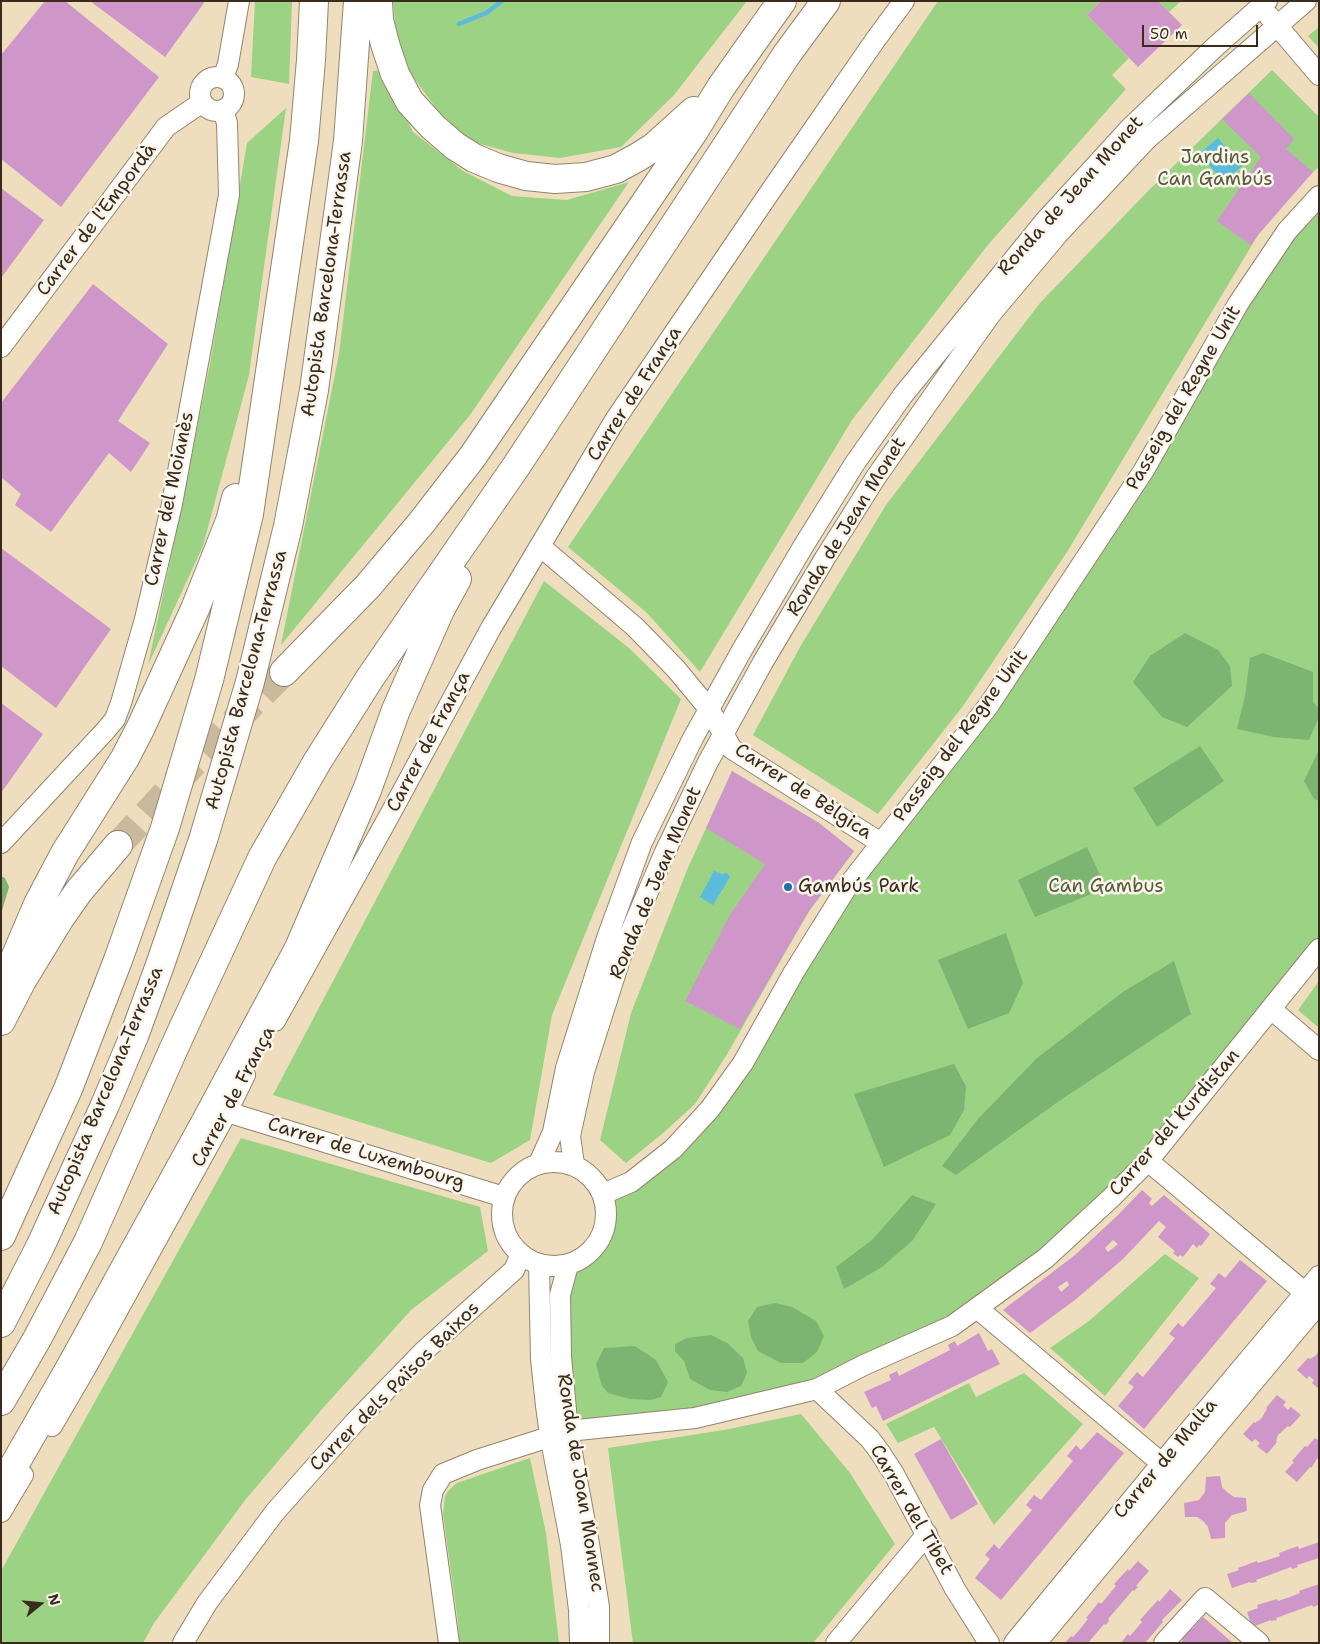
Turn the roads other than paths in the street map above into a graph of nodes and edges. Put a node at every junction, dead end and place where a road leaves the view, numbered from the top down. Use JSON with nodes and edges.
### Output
{"nodes":[{"id":1,"x":240,"y":1,"type":"edge"},
{"id":2,"x":314,"y":1,"type":"edge"},
{"id":3,"x":358,"y":1,"type":"edge"},
{"id":4,"x":378,"y":1,"type":"edge"},
{"id":5,"x":782,"y":1,"type":"edge"},
{"id":6,"x":826,"y":1,"type":"edge"},
{"id":7,"x":904,"y":1,"type":"edge"},
{"id":8,"x":1306,"y":1,"type":"edge"},
{"id":9,"x":1262,"y":3,"type":"edge"},
{"id":10,"x":1278,"y":26,"type":"junction"},
{"id":11,"x":1319,"y":75,"type":"edge"},
{"id":12,"x":223,"y":78,"type":"junction"},
{"id":13,"x":721,"y":87,"type":"junction"},
{"id":14,"x":201,"y":102,"type":"junction"},
{"id":15,"x":223,"y":110,"type":"junction"},
{"id":16,"x":1319,"y":196,"type":"edge"},
{"id":17,"x":1,"y":348,"type":"edge"},
{"id":18,"x":270,"y":382,"type":"junction"},
{"id":19,"x":517,"y":465,"type":"junction"},
{"id":20,"x":540,"y":546,"type":"junction"},
{"id":21,"x":284,"y":672,"type":"tunnel mouth"},
{"id":22,"x":709,"y":709,"type":"junction"},
{"id":23,"x":724,"y":734,"type":"junction"},
{"id":24,"x":1,"y":843,"type":"edge"},
{"id":25,"x":881,"y":843,"type":"junction"},
{"id":26,"x":118,"y":845,"type":"tunnel mouth"},
{"id":27,"x":1319,"y":949,"type":"edge"},
{"id":28,"x":1,"y":991,"type":"edge"},
{"id":29,"x":1271,"y":1009,"type":"junction"},
{"id":30,"x":1,"y":1021,"type":"edge"},
{"id":31,"x":1319,"y":1050,"type":"edge"},
{"id":32,"x":227,"y":1112,"type":"junction"},
{"id":33,"x":1148,"y":1161,"type":"junction"},
{"id":34,"x":539,"y":1163,"type":"junction"},
{"id":35,"x":574,"y":1164,"type":"junction"},
{"id":36,"x":604,"y":1194,"type":"junction"},
{"id":37,"x":504,"y":1197,"type":"junction"},
{"id":38,"x":1,"y":1236,"type":"edge"},
{"id":39,"x":521,"y":1254,"type":"junction"},
{"id":40,"x":539,"y":1264,"type":"junction"},
{"id":41,"x":568,"y":1265,"type":"junction"},
{"id":42,"x":1319,"y":1276,"type":"edge"},
{"id":43,"x":1315,"y":1301,"type":"edge"},
{"id":44,"x":976,"y":1308,"type":"junction"},
{"id":45,"x":1,"y":1323,"type":"edge"},
{"id":46,"x":817,"y":1390,"type":"junction"},
{"id":47,"x":1,"y":1401,"type":"edge"},
{"id":48,"x":559,"y":1433,"type":"junction"},
{"id":49,"x":1169,"y":1469,"type":"junction"},
{"id":50,"x":1,"y":1488,"type":"edge"},
{"id":51,"x":1,"y":1512,"type":"edge"},
{"id":52,"x":927,"y":1534,"type":"junction"},
{"id":53,"x":183,"y":1643,"type":"edge"},
{"id":54,"x":449,"y":1643,"type":"edge"},
{"id":55,"x":580,"y":1643,"type":"edge"},
{"id":56,"x":599,"y":1643,"type":"edge"},
{"id":57,"x":836,"y":1643,"type":"edge"},
{"id":58,"x":989,"y":1643,"type":"edge"},
{"id":59,"x":1014,"y":1643,"type":"edge"},
{"id":60,"x":1036,"y":1643,"type":"edge"},
{"id":61,"x":1164,"y":1643,"type":"edge"},
{"id":62,"x":1259,"y":1643,"type":"edge"}],
"edges":[{"from":1,"to":12,"type":"street"},
{"from":2,"to":18,"type":"highway","name":"Autopista Barcelona-Terrassa"},
{"from":3,"to":45,"type":"highway","name":"Autopista Barcelona-Terrassa"},
{"from":4,"to":13,"type":"highway"},
{"from":5,"to":13,"type":"highway"},
{"from":6,"to":19,"type":"highway"},
{"from":7,"to":20,"type":"street","name":"Carrer de França"},
{"from":8,"to":10,"type":"street","name":"Ronda de Jean Monet"},
{"from":9,"to":10,"type":"street"},
{"from":9,"to":22,"type":"street","name":"Ronda de Jean Monet"},
{"from":10,"to":11,"type":"street"},
{"from":10,"to":23,"type":"street","name":"Ronda de Jean Monet"},
{"from":12,"to":14,"type":"street"},
{"from":12,"to":15,"type":"street"},
{"from":13,"to":21,"type":"highway"},
{"from":14,"to":15,"type":"street"},
{"from":14,"to":17,"type":"street","name":"Carrer de l'Empordà"},
{"from":15,"to":24,"type":"street","name":"Carrer del Moianès"},
{"from":16,"to":25,"type":"street","name":"Passeig del Regne Unit"},
{"from":18,"to":28,"type":"highway"},
{"from":18,"to":38,"type":"highway","name":"Autopista Barcelona-Terrassa"},
{"from":19,"to":47,"type":"highway"},
{"from":19,"to":50,"type":"highway"},
{"from":20,"to":22,"type":"street","name":"Carrer de Bèlgica"},
{"from":20,"to":32,"type":"street","name":"Carrer de França"},
{"from":22,"to":23,"type":"street","name":"Carrer de Bèlgica"},
{"from":22,"to":34,"type":"street","name":"Ronda de Jean Monet"},
{"from":23,"to":25,"type":"street","name":"Carrer de Bèlgica"},
{"from":23,"to":35,"type":"street","name":"Ronda de Jean Monet"},
{"from":25,"to":36,"type":"street","name":"Passeig del Regne Unit"},
{"from":26,"to":30,"type":"highway"},
{"from":27,"to":29,"type":"street","name":"Carrer del Kurdistan"},
{"from":29,"to":31,"type":"street"},
{"from":29,"to":33,"type":"street","name":"Carrer del Kurdistan"},
{"from":32,"to":37,"type":"street","name":"Carrer de Luxembourg"},
{"from":32,"to":51,"type":"street","name":"Carrer de França"},
{"from":33,"to":43,"type":"street"},
{"from":33,"to":44,"type":"street","name":"Carrer del Kurdistan"},
{"from":34,"to":35,"type":"street"},
{"from":34,"to":37,"type":"street"},
{"from":35,"to":36,"type":"street"},
{"from":36,"to":41,"type":"street"},
{"from":37,"to":39,"type":"street"},
{"from":39,"to":40,"type":"street"},
{"from":39,"to":53,"type":"street","name":"Carrer dels Països Baixos"},
{"from":40,"to":41,"type":"street"},
{"from":40,"to":48,"type":"street","name":"Ronda de Joan Monnec"},
{"from":41,"to":48,"type":"street","name":"Ronda de Joan Monnec"},
{"from":42,"to":43,"type":"street","name":"Carrer de Malta"},
{"from":43,"to":49,"type":"street","name":"Carrer de Malta"},
{"from":44,"to":46,"type":"street","name":"Carrer del Kurdistan"},
{"from":44,"to":49,"type":"street"},
{"from":46,"to":48,"type":"street","name":"Carrer del Kurdistan"},
{"from":46,"to":52,"type":"street","name":"Carrer del Tibet"},
{"from":48,"to":54,"type":"street","name":"Carrer del Kurdistan"},
{"from":48,"to":55,"type":"street","name":"Ronda de Joan Monnec"},
{"from":48,"to":56,"type":"street","name":"Ronda de Joan Monnec"},
{"from":49,"to":59,"type":"street","name":"Carrer de Malta"},
{"from":49,"to":60,"type":"street","name":"Carrer de Malta"},
{"from":52,"to":57,"type":"street"},
{"from":52,"to":58,"type":"street","name":"Carrer del Tibet"},
{"from":61,"to":62,"type":"street"}]}
